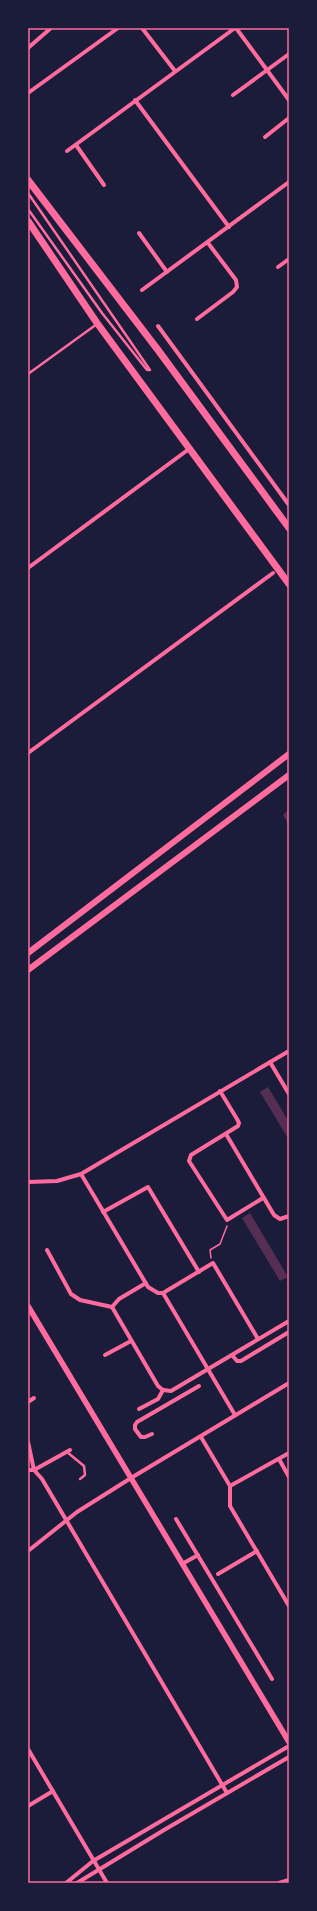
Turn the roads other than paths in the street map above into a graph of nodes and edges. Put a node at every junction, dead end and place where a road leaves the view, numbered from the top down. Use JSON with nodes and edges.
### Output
{"nodes":[{"id":1,"x":51,"y":28,"type":"edge"},
{"id":2,"x":118,"y":28,"type":"edge"},
{"id":3,"x":142,"y":28,"type":"edge"},
{"id":4,"x":235,"y":28,"type":"edge"},
{"id":5,"x":28,"y":48,"type":"edge"},
{"id":6,"x":289,"y":54,"type":"edge"},
{"id":7,"x":267,"y":70,"type":"junction"},
{"id":8,"x":175,"y":71,"type":"junction"},
{"id":9,"x":28,"y":93,"type":"edge"},
{"id":10,"x":233,"y":95,"type":"dead end"},
{"id":11,"x":135,"y":100,"type":"junction"},
{"id":12,"x":289,"y":100,"type":"edge"},
{"id":13,"x":289,"y":118,"type":"edge"},
{"id":14,"x":264,"y":136,"type":"dead end"},
{"id":15,"x":76,"y":145,"type":"junction"},
{"id":16,"x":67,"y":151,"type":"dead end"},
{"id":17,"x":28,"y":180,"type":"edge"},
{"id":18,"x":289,"y":182,"type":"edge"},
{"id":19,"x":104,"y":185,"type":"dead end"},
{"id":20,"x":28,"y":193,"type":"edge"},
{"id":21,"x":28,"y":209,"type":"edge"},
{"id":22,"x":28,"y":221,"type":"edge"},
{"id":23,"x":229,"y":227,"type":"junction"},
{"id":24,"x":139,"y":233,"type":"dead end"},
{"id":25,"x":208,"y":243,"type":"junction"},
{"id":26,"x":289,"y":259,"type":"edge"},
{"id":27,"x":278,"y":267,"type":"dead end"},
{"id":28,"x":167,"y":272,"type":"junction"},
{"id":29,"x":142,"y":290,"type":"dead end"},
{"id":30,"x":197,"y":319,"type":"dead end"},
{"id":31,"x":97,"y":323,"type":"junction"},
{"id":32,"x":158,"y":326,"type":"dead end"},
{"id":33,"x":28,"y":374,"type":"edge"},
{"id":34,"x":189,"y":449,"type":"junction"},
{"id":35,"x":289,"y":505,"type":"edge"},
{"id":36,"x":289,"y":528,"type":"edge"},
{"id":37,"x":28,"y":568,"type":"edge"},
{"id":38,"x":273,"y":573,"type":"dead end"},
{"id":39,"x":289,"y":584,"type":"edge"},
{"id":40,"x":28,"y":753,"type":"edge"},
{"id":41,"x":289,"y":754,"type":"edge"},
{"id":42,"x":289,"y":775,"type":"edge"},
{"id":43,"x":28,"y":952,"type":"edge"},
{"id":44,"x":28,"y":970,"type":"edge"},
{"id":45,"x":289,"y":1051,"type":"edge"},
{"id":46,"x":270,"y":1062,"type":"junction"},
{"id":47,"x":220,"y":1091,"type":"junction"},
{"id":48,"x":289,"y":1094,"type":"edge"},
{"id":49,"x":226,"y":1134,"type":"junction"},
{"id":50,"x":81,"y":1174,"type":"junction"},
{"id":51,"x":28,"y":1182,"type":"edge"},
{"id":52,"x":263,"y":1198,"type":"junction"},
{"id":53,"x":103,"y":1212,"type":"junction"},
{"id":54,"x":289,"y":1216,"type":"edge"},
{"id":55,"x":47,"y":1250,"type":"dead end"},
{"id":56,"x":199,"y":1272,"type":"junction"},
{"id":57,"x":146,"y":1283,"type":"junction"},
{"id":58,"x":163,"y":1292,"type":"junction"},
{"id":59,"x":28,"y":1306,"type":"edge"},
{"id":60,"x":112,"y":1307,"type":"junction"},
{"id":61,"x":289,"y":1321,"type":"edge"},
{"id":62,"x":289,"y":1332,"type":"edge"},
{"id":63,"x":258,"y":1339,"type":"junction"},
{"id":64,"x":131,"y":1341,"type":"junction"},
{"id":65,"x":105,"y":1355,"type":"dead end"},
{"id":66,"x":232,"y":1355,"type":"junction"},
{"id":67,"x":207,"y":1370,"type":"junction"},
{"id":68,"x":289,"y":1383,"type":"edge"},
{"id":69,"x":178,"y":1386,"type":"junction"},
{"id":70,"x":199,"y":1386,"type":"dead end"},
{"id":71,"x":163,"y":1390,"type":"junction"},
{"id":72,"x":184,"y":1395,"type":"junction"},
{"id":73,"x":34,"y":1398,"type":"dead end"},
{"id":74,"x":28,"y":1402,"type":"edge"},
{"id":75,"x":139,"y":1409,"type":"dead end"},
{"id":76,"x":235,"y":1415,"type":"junction"},
{"id":77,"x":152,"y":1434,"type":"dead end"},
{"id":78,"x":201,"y":1437,"type":"junction"},
{"id":79,"x":28,"y":1442,"type":"edge"},
{"id":80,"x":68,"y":1451,"type":"joint"},
{"id":81,"x":289,"y":1453,"type":"edge"},
{"id":82,"x":279,"y":1459,"type":"junction"},
{"id":83,"x":28,"y":1470,"type":"edge"},
{"id":84,"x":34,"y":1470,"type":"junction"},
{"id":85,"x":289,"y":1477,"type":"edge"},
{"id":86,"x":131,"y":1478,"type":"junction"},
{"id":87,"x":80,"y":1479,"type":"dead end"},
{"id":88,"x":230,"y":1486,"type":"junction"},
{"id":89,"x":176,"y":1519,"type":"dead end"},
{"id":90,"x":66,"y":1521,"type":"junction"},
{"id":91,"x":28,"y":1551,"type":"edge"},
{"id":92,"x":257,"y":1551,"type":"junction"},
{"id":93,"x":198,"y":1555,"type":"junction"},
{"id":94,"x":182,"y":1564,"type":"junction"},
{"id":95,"x":218,"y":1574,"type":"dead end"},
{"id":96,"x":289,"y":1606,"type":"edge"},
{"id":97,"x":272,"y":1679,"type":"dead end"},
{"id":98,"x":289,"y":1742,"type":"edge"},
{"id":99,"x":289,"y":1746,"type":"edge"},
{"id":100,"x":28,"y":1749,"type":"edge"},
{"id":101,"x":289,"y":1757,"type":"edge"},
{"id":102,"x":221,"y":1786,"type":"junction"},
{"id":103,"x":53,"y":1791,"type":"junction"},
{"id":104,"x":227,"y":1793,"type":"junction"},
{"id":105,"x":28,"y":1806,"type":"edge"},
{"id":106,"x":93,"y":1861,"type":"junction"},
{"id":107,"x":99,"y":1870,"type":"junction"},
{"id":108,"x":289,"y":1880,"type":"edge"},
{"id":109,"x":66,"y":1883,"type":"edge"},
{"id":110,"x":77,"y":1883,"type":"edge"},
{"id":111,"x":107,"y":1883,"type":"edge"},
{"id":112,"x":279,"y":1883,"type":"edge"}],
"edges":[{"from":1,"to":5,"type":"street"},
{"from":2,"to":9,"type":"street"},
{"from":3,"to":8,"type":"street"},
{"from":4,"to":7,"type":"street"},
{"from":4,"to":8,"type":"street"},
{"from":6,"to":7,"type":"street"},
{"from":7,"to":10,"type":"street"},
{"from":7,"to":12,"type":"street"},
{"from":8,"to":11,"type":"street"},
{"from":11,"to":15,"type":"street"},
{"from":11,"to":23,"type":"street"},
{"from":13,"to":14,"type":"street"},
{"from":15,"to":16,"type":"street"},
{"from":15,"to":19,"type":"street"},
{"from":17,"to":36,"type":"main road"},
{"from":18,"to":23,"type":"street"},
{"from":20,"to":21,"type":"lane"},
{"from":22,"to":31,"type":"main road"},
{"from":23,"to":25,"type":"street"},
{"from":24,"to":28,"type":"street"},
{"from":25,"to":28,"type":"street"},
{"from":25,"to":30,"type":"street"},
{"from":26,"to":27,"type":"street"},
{"from":28,"to":29,"type":"street"},
{"from":31,"to":33,"type":"lane"},
{"from":31,"to":34,"type":"main road"},
{"from":32,"to":35,"type":"street"},
{"from":34,"to":37,"type":"street"},
{"from":34,"to":39,"type":"main road"},
{"from":38,"to":40,"type":"street"},
{"from":41,"to":43,"type":"main road"},
{"from":42,"to":44,"type":"main road"},
{"from":45,"to":46,"type":"street"},
{"from":46,"to":47,"type":"street"},
{"from":46,"to":48,"type":"street"},
{"from":47,"to":49,"type":"street"},
{"from":47,"to":50,"type":"street"},
{"from":49,"to":52,"type":"street"},
{"from":49,"to":52,"type":"street"},
{"from":50,"to":51,"type":"street"},
{"from":50,"to":53,"type":"street"},
{"from":52,"to":54,"type":"street"},
{"from":53,"to":56,"type":"street"},
{"from":53,"to":57,"type":"street"},
{"from":55,"to":60,"type":"street"},
{"from":56,"to":58,"type":"street"},
{"from":56,"to":63,"type":"street"},
{"from":57,"to":58,"type":"street"},
{"from":57,"to":60,"type":"street"},
{"from":58,"to":67,"type":"street"},
{"from":59,"to":86,"type":"street"},
{"from":60,"to":64,"type":"street"},
{"from":61,"to":63,"type":"street"},
{"from":62,"to":66,"type":"street"},
{"from":63,"to":66,"type":"street"},
{"from":64,"to":65,"type":"street"},
{"from":64,"to":71,"type":"street"},
{"from":66,"to":67,"type":"street"},
{"from":67,"to":69,"type":"street"},
{"from":67,"to":76,"type":"street"},
{"from":68,"to":76,"type":"street"},
{"from":69,"to":71,"type":"street"},
{"from":69,"to":72,"type":"street"},
{"from":70,"to":72,"type":"street"},
{"from":71,"to":75,"type":"street"},
{"from":72,"to":77,"type":"street"},
{"from":73,"to":74,"type":"street"},
{"from":76,"to":78,"type":"street"},
{"from":78,"to":86,"type":"street"},
{"from":78,"to":88,"type":"street"},
{"from":79,"to":84,"type":"street"},
{"from":80,"to":84,"type":"street"},
{"from":80,"to":87,"type":"lane"},
{"from":81,"to":82,"type":"street"},
{"from":82,"to":85,"type":"street"},
{"from":82,"to":88,"type":"street"},
{"from":83,"to":84,"type":"street"},
{"from":84,"to":90,"type":"street"},
{"from":86,"to":90,"type":"street"},
{"from":86,"to":94,"type":"street"},
{"from":88,"to":92,"type":"street"},
{"from":89,"to":93,"type":"street"},
{"from":90,"to":91,"type":"street"},
{"from":90,"to":102,"type":"street"},
{"from":92,"to":95,"type":"street"},
{"from":92,"to":96,"type":"street"},
{"from":93,"to":94,"type":"street"},
{"from":93,"to":97,"type":"street"},
{"from":94,"to":98,"type":"street"},
{"from":99,"to":102,"type":"street"},
{"from":100,"to":103,"type":"street"},
{"from":101,"to":104,"type":"street"},
{"from":102,"to":104,"type":"street"},
{"from":102,"to":106,"type":"street"},
{"from":103,"to":105,"type":"street"},
{"from":103,"to":106,"type":"street"},
{"from":104,"to":107,"type":"street"},
{"from":106,"to":107,"type":"street"},
{"from":106,"to":109,"type":"street"},
{"from":107,"to":110,"type":"street"},
{"from":107,"to":111,"type":"street"},
{"from":108,"to":112,"type":"street"}]}
